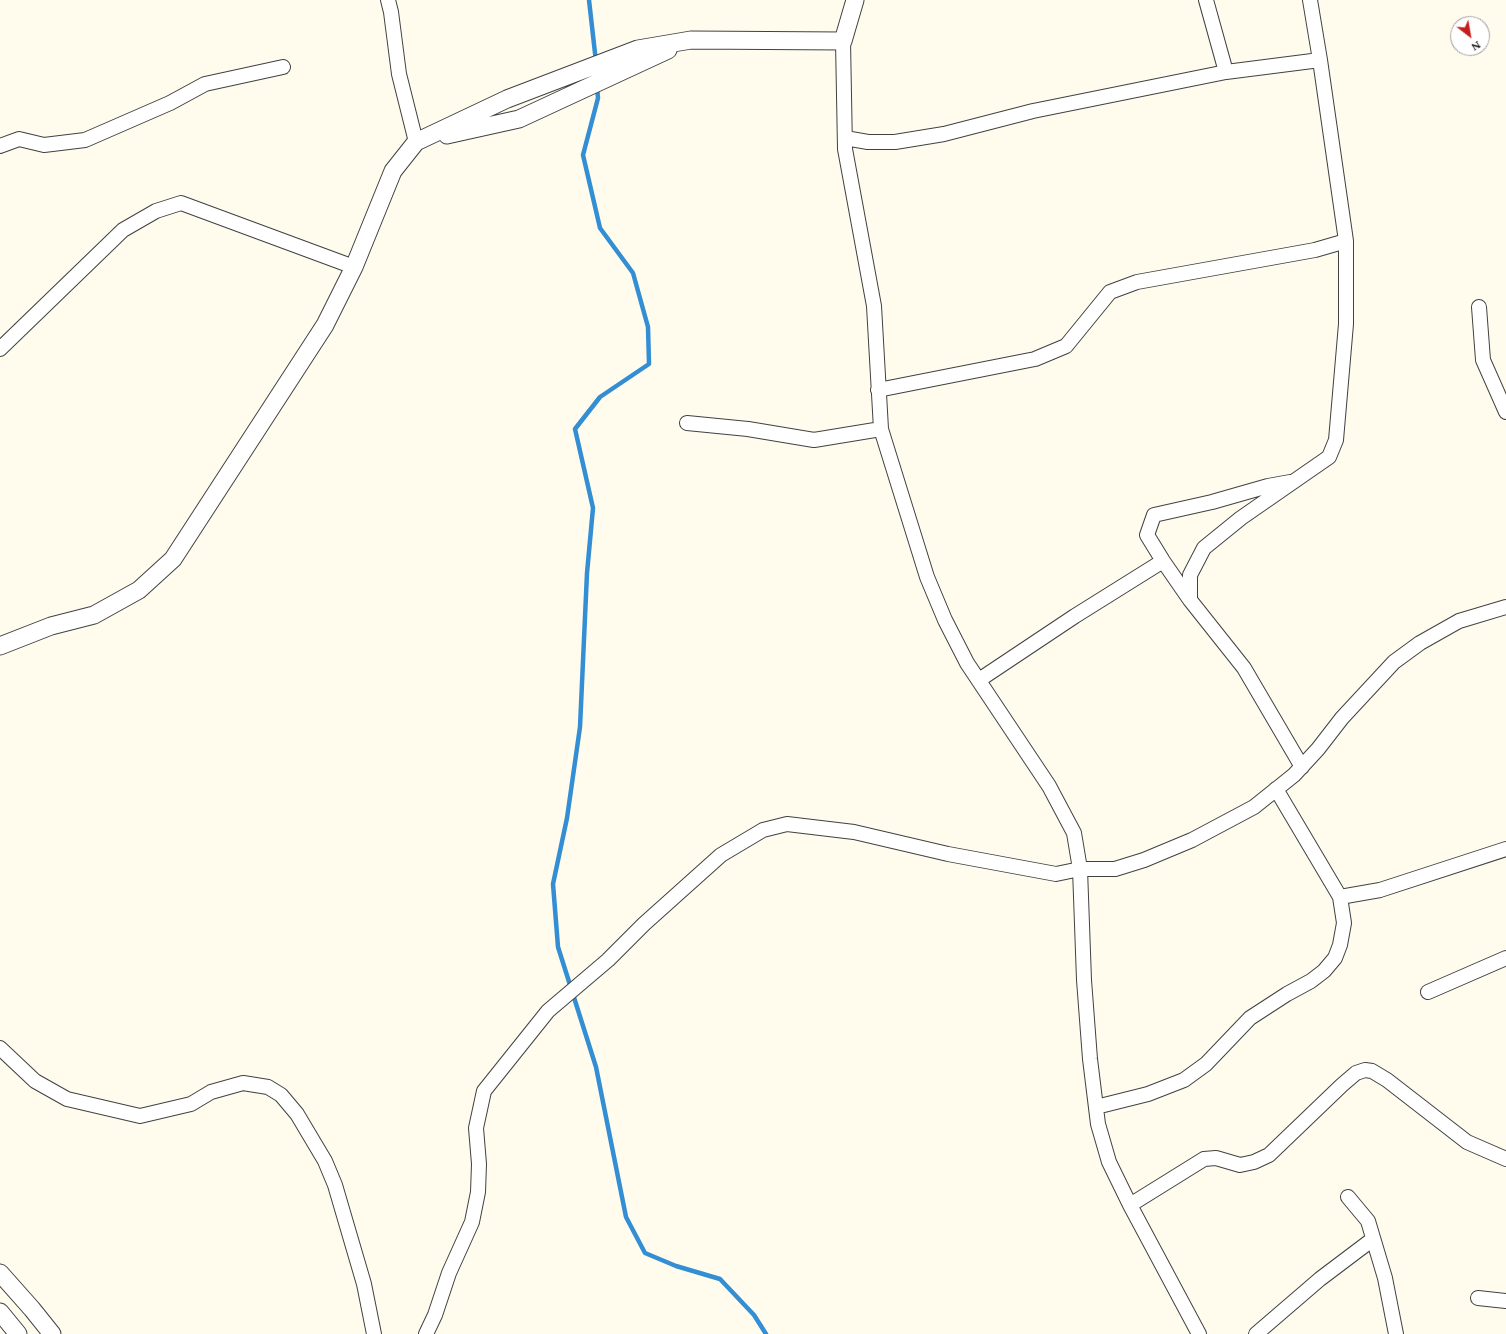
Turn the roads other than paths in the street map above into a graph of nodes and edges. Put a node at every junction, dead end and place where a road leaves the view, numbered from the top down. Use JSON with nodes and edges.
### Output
{"nodes":[{"id":1,"x":388,"y":0,"type":"edge"},
{"id":2,"x":855,"y":0,"type":"edge"},
{"id":3,"x":1206,"y":0,"type":"edge"},
{"id":4,"x":1310,"y":0,"type":"edge"},
{"id":5,"x":690,"y":40,"type":"junction"},
{"id":6,"x":843,"y":41,"type":"junction"},
{"id":7,"x":1320,"y":60,"type":"junction"},
{"id":8,"x":283,"y":67,"type":"dead end"},
{"id":9,"x":1226,"y":72,"type":"junction"},
{"id":10,"x":845,"y":138,"type":"junction"},
{"id":11,"x":416,"y":142,"type":"junction"},
{"id":12,"x":0,"y":146,"type":"edge"},
{"id":13,"x":1346,"y":241,"type":"junction"},
{"id":14,"x":354,"y":268,"type":"junction"},
{"id":15,"x":1480,"y":307,"type":"dead end"},
{"id":16,"x":0,"y":349,"type":"edge"},
{"id":17,"x":878,"y":390,"type":"junction"},
{"id":18,"x":1506,"y":412,"type":"edge"},
{"id":19,"x":687,"y":423,"type":"dead end"},
{"id":20,"x":881,"y":429,"type":"junction"},
{"id":21,"x":1296,"y":481,"type":"junction"},
{"id":22,"x":1163,"y":562,"type":"junction"},
{"id":23,"x":1190,"y":600,"type":"junction"},
{"id":24,"x":1506,"y":606,"type":"edge"},
{"id":25,"x":0,"y":646,"type":"edge"},
{"id":26,"x":979,"y":680,"type":"junction"},
{"id":27,"x":1302,"y":767,"type":"junction"},
{"id":28,"x":1276,"y":789,"type":"junction"},
{"id":29,"x":1506,"y":849,"type":"edge"},
{"id":30,"x":1080,"y":869,"type":"junction"},
{"id":31,"x":1340,"y":897,"type":"junction"},
{"id":32,"x":1506,"y":958,"type":"edge"},
{"id":33,"x":1428,"y":992,"type":"dead end"},
{"id":34,"x":0,"y":1048,"type":"edge"},
{"id":35,"x":1096,"y":1106,"type":"junction"},
{"id":36,"x":1506,"y":1159,"type":"edge"},
{"id":37,"x":1348,"y":1197,"type":"dead end"},
{"id":38,"x":1130,"y":1205,"type":"junction"},
{"id":39,"x":1373,"y":1238,"type":"junction"},
{"id":40,"x":0,"y":1274,"type":"edge"},
{"id":41,"x":1478,"y":1298,"type":"dead end"},
{"id":42,"x":1506,"y":1301,"type":"edge"},
{"id":43,"x":0,"y":1312,"type":"edge"},
{"id":44,"x":1392,"y":1333,"type":"edge"},
{"id":45,"x":18,"y":1334,"type":"edge"},
{"id":46,"x":52,"y":1334,"type":"edge"},
{"id":47,"x":374,"y":1334,"type":"edge"},
{"id":48,"x":426,"y":1334,"type":"edge"},
{"id":49,"x":1199,"y":1334,"type":"edge"},
{"id":50,"x":1256,"y":1334,"type":"edge"}],
"edges":[{"from":1,"to":11,"type":"street"},
{"from":2,"to":6,"type":"street"},
{"from":3,"to":9,"type":"street"},
{"from":4,"to":7,"type":"street"},
{"from":5,"to":6,"type":"street"},
{"from":5,"to":11,"type":"street"},
{"from":5,"to":11,"type":"street"},
{"from":6,"to":10,"type":"street"},
{"from":7,"to":9,"type":"street"},
{"from":7,"to":13,"type":"street"},
{"from":8,"to":12,"type":"street"},
{"from":9,"to":10,"type":"street"},
{"from":10,"to":17,"type":"street"},
{"from":11,"to":14,"type":"street"},
{"from":13,"to":17,"type":"street"},
{"from":13,"to":21,"type":"street"},
{"from":14,"to":16,"type":"street"},
{"from":14,"to":25,"type":"street"},
{"from":15,"to":18,"type":"street"},
{"from":17,"to":20,"type":"street"},
{"from":19,"to":20,"type":"street"},
{"from":20,"to":26,"type":"street"},
{"from":21,"to":22,"type":"street"},
{"from":21,"to":23,"type":"street"},
{"from":22,"to":23,"type":"street"},
{"from":22,"to":26,"type":"street"},
{"from":23,"to":27,"type":"street"},
{"from":24,"to":27,"type":"street"},
{"from":26,"to":30,"type":"street"},
{"from":27,"to":28,"type":"street"},
{"from":28,"to":30,"type":"street"},
{"from":28,"to":31,"type":"street"},
{"from":29,"to":31,"type":"street"},
{"from":30,"to":35,"type":"street"},
{"from":30,"to":48,"type":"street"},
{"from":31,"to":35,"type":"street"},
{"from":32,"to":33,"type":"street"},
{"from":34,"to":47,"type":"street"},
{"from":35,"to":38,"type":"street"},
{"from":36,"to":38,"type":"street"},
{"from":37,"to":39,"type":"street"},
{"from":38,"to":49,"type":"street"},
{"from":39,"to":44,"type":"street"},
{"from":39,"to":50,"type":"street"},
{"from":40,"to":46,"type":"street"},
{"from":41,"to":42,"type":"street"},
{"from":43,"to":45,"type":"street"}]}
